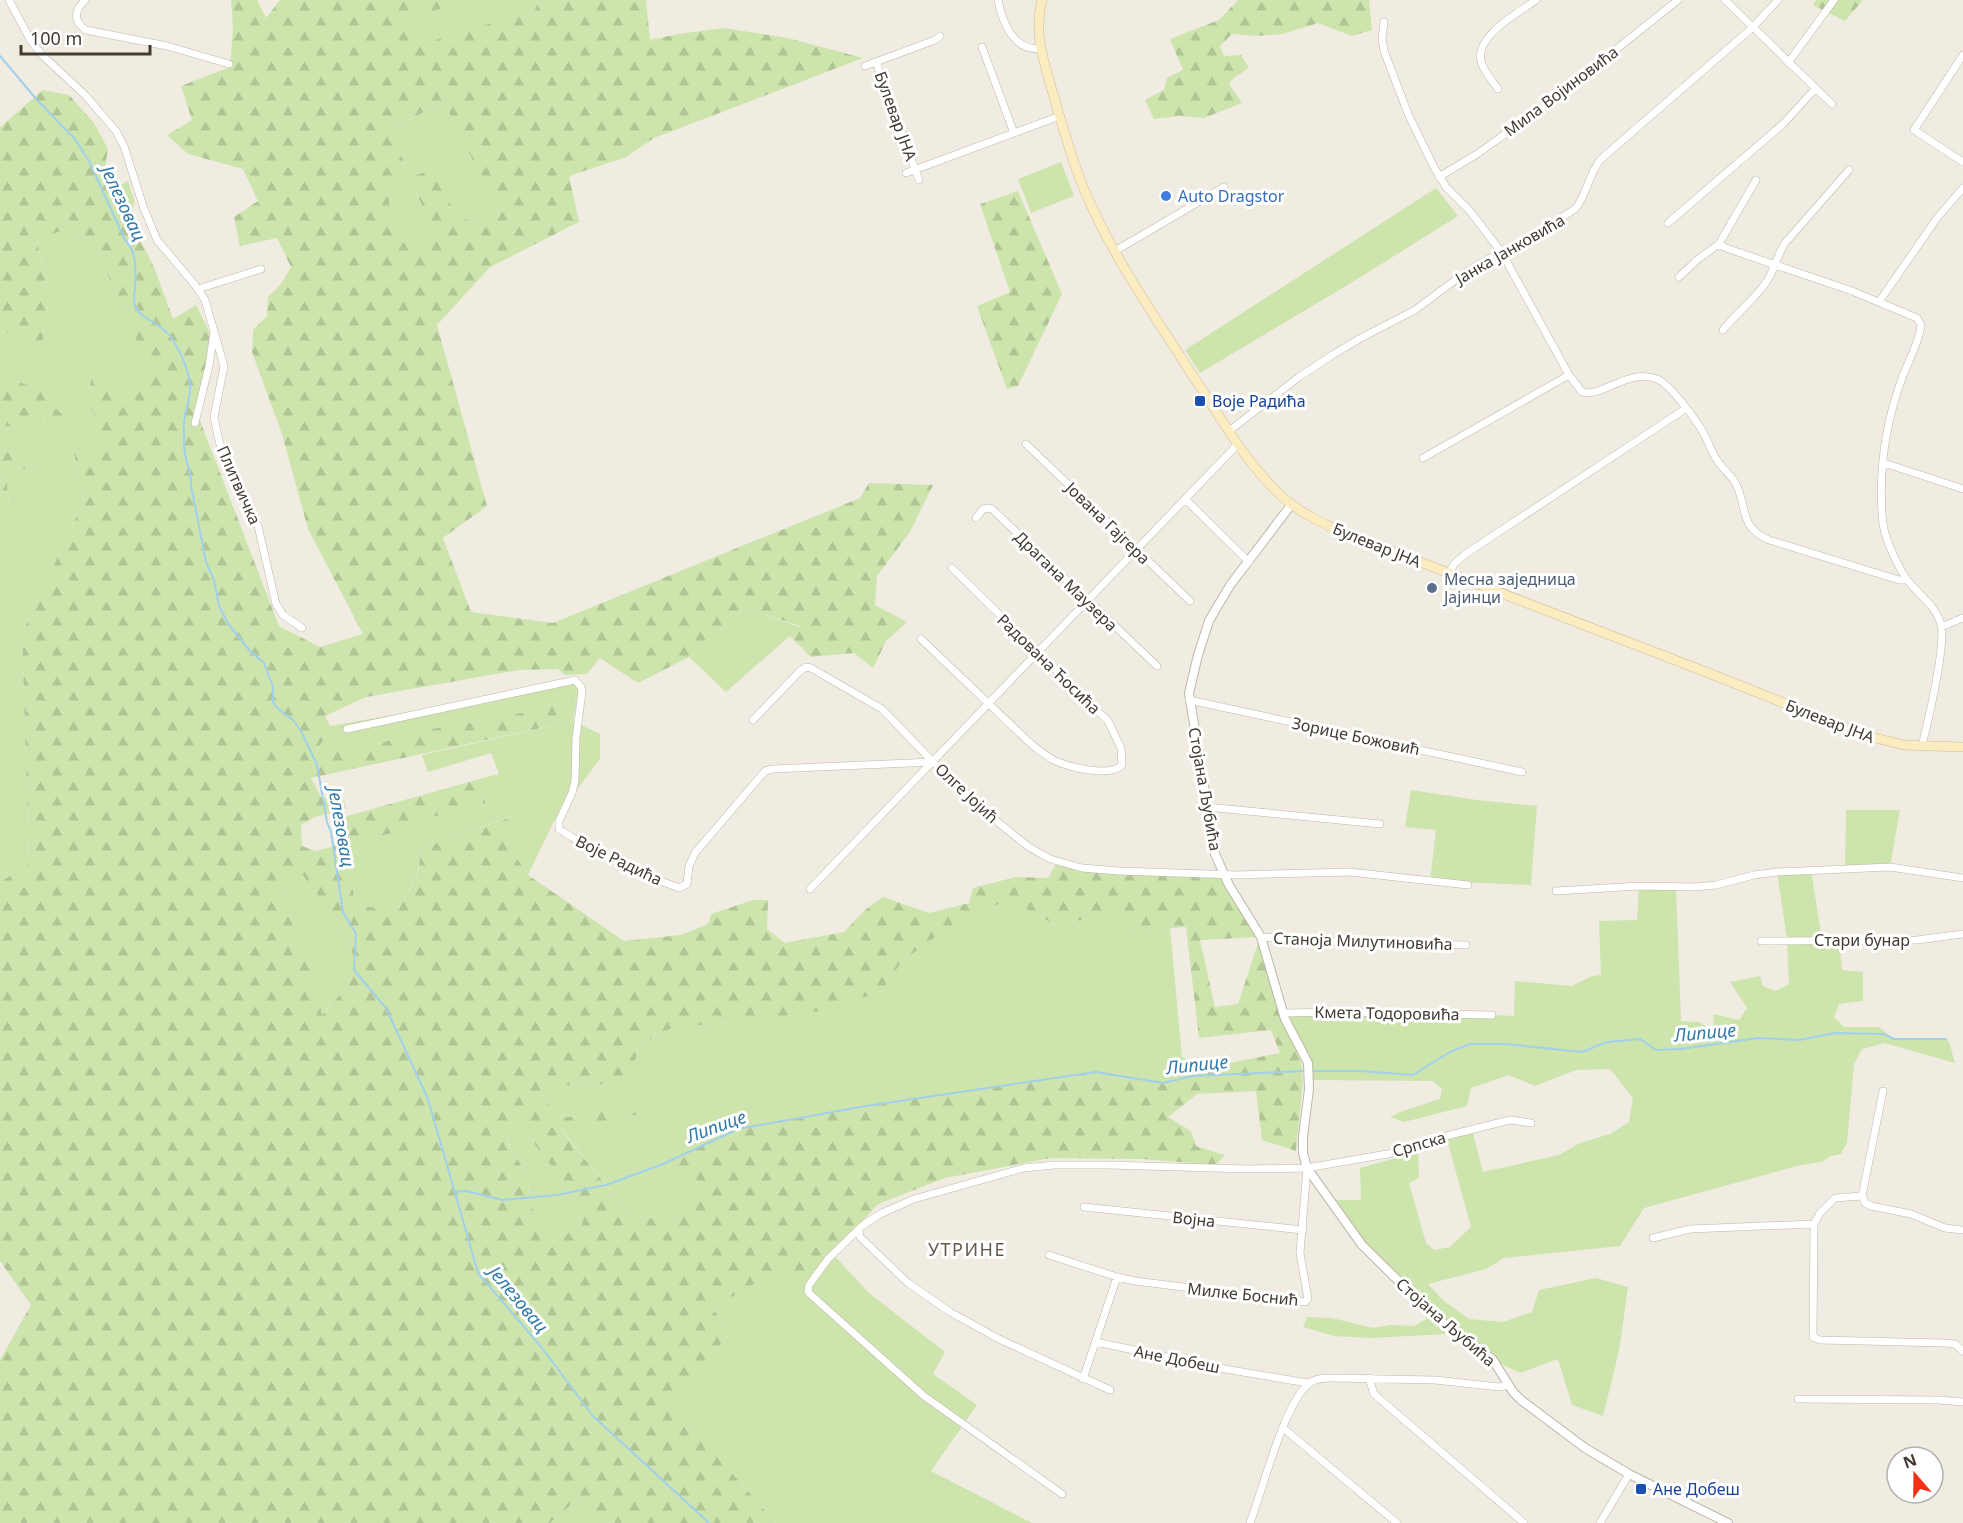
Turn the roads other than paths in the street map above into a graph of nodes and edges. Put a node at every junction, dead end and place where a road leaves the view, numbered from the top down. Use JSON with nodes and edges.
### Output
{"nodes":[{"id":1,"x":9,"y":0,"type":"edge"},
{"id":2,"x":85,"y":0,"type":"edge"},
{"id":3,"x":993,"y":0,"type":"edge"},
{"id":4,"x":998,"y":0,"type":"edge"},
{"id":5,"x":1042,"y":0,"type":"edge"},
{"id":6,"x":1536,"y":0,"type":"edge"},
{"id":7,"x":1678,"y":0,"type":"edge"},
{"id":8,"x":1725,"y":0,"type":"edge"},
{"id":9,"x":1778,"y":0,"type":"edge"},
{"id":10,"x":1834,"y":0,"type":"edge"},
{"id":11,"x":1384,"y":22,"type":"dead end"},
{"id":12,"x":1752,"y":28,"type":"junction"},
{"id":13,"x":940,"y":36,"type":"dead end"},
{"id":14,"x":982,"y":47,"type":"dead end"},
{"id":15,"x":1041,"y":48,"type":"junction"},
{"id":16,"x":1963,"y":55,"type":"edge"},
{"id":17,"x":876,"y":62,"type":"junction"},
{"id":18,"x":1788,"y":63,"type":"junction"},
{"id":19,"x":230,"y":64,"type":"dead end"},
{"id":20,"x":865,"y":66,"type":"dead end"},
{"id":21,"x":1498,"y":89,"type":"dead end"},
{"id":22,"x":1815,"y":89,"type":"junction"},
{"id":23,"x":1832,"y":104,"type":"dead end"},
{"id":24,"x":1060,"y":116,"type":"junction"},
{"id":25,"x":1014,"y":133,"type":"junction"},
{"id":26,"x":1962,"y":159,"type":"edge"},
{"id":27,"x":915,"y":169,"type":"junction"},
{"id":28,"x":1849,"y":170,"type":"dead end"},
{"id":29,"x":906,"y":173,"type":"dead end"},
{"id":30,"x":1440,"y":177,"type":"junction"},
{"id":31,"x":919,"y":180,"type":"dead end"},
{"id":32,"x":1756,"y":180,"type":"dead end"},
{"id":33,"x":1224,"y":187,"type":"dead end"},
{"id":34,"x":1963,"y":188,"type":"edge"},
{"id":35,"x":1668,"y":222,"type":"dead end"},
{"id":36,"x":1719,"y":244,"type":"junction"},
{"id":37,"x":1114,"y":251,"type":"junction"},
{"id":38,"x":1502,"y":253,"type":"junction"},
{"id":39,"x":1776,"y":264,"type":"junction"},
{"id":40,"x":261,"y":268,"type":"dead end"},
{"id":41,"x":1679,"y":277,"type":"dead end"},
{"id":42,"x":198,"y":289,"type":"junction"},
{"id":43,"x":1879,"y":302,"type":"junction"},
{"id":44,"x":215,"y":330,"type":"junction"},
{"id":45,"x":1723,"y":330,"type":"dead end"},
{"id":46,"x":1569,"y":375,"type":"junction"},
{"id":47,"x":1686,"y":409,"type":"junction"},
{"id":48,"x":195,"y":423,"type":"dead end"},
{"id":49,"x":1229,"y":431,"type":"junction"},
{"id":50,"x":1026,"y":444,"type":"dead end"},
{"id":51,"x":1238,"y":444,"type":"junction"},
{"id":52,"x":1423,"y":458,"type":"dead end"},
{"id":53,"x":1884,"y":463,"type":"junction"},
{"id":54,"x":1963,"y":489,"type":"edge"},
{"id":55,"x":1185,"y":499,"type":"junction"},
{"id":56,"x":1291,"y":505,"type":"junction"},
{"id":57,"x":976,"y":518,"type":"dead end"},
{"id":58,"x":1137,"y":550,"type":"junction"},
{"id":59,"x":1249,"y":562,"type":"junction"},
{"id":60,"x":952,"y":568,"type":"dead end"},
{"id":61,"x":1448,"y":574,"type":"junction"},
{"id":62,"x":1907,"y":580,"type":"junction"},
{"id":63,"x":1088,"y":601,"type":"junction"},
{"id":64,"x":1191,"y":601,"type":"dead end"},
{"id":65,"x":1963,"y":618,"type":"edge"},
{"id":66,"x":1941,"y":627,"type":"junction"},
{"id":67,"x":302,"y":628,"type":"dead end"},
{"id":68,"x":921,"y":639,"type":"dead end"},
{"id":69,"x":1038,"y":653,"type":"junction"},
{"id":70,"x":1156,"y":666,"type":"dead end"},
{"id":71,"x":1189,"y":700,"type":"junction"},
{"id":72,"x":989,"y":704,"type":"junction"},
{"id":73,"x":753,"y":720,"type":"dead end"},
{"id":74,"x":347,"y":729,"type":"dead end"},
{"id":75,"x":1922,"y":746,"type":"junction"},
{"id":76,"x":1963,"y":747,"type":"edge"},
{"id":77,"x":933,"y":762,"type":"junction"},
{"id":78,"x":1522,"y":772,"type":"dead end"},
{"id":79,"x":1207,"y":807,"type":"junction"},
{"id":80,"x":1380,"y":824,"type":"dead end"},
{"id":81,"x":1224,"y":875,"type":"junction"},
{"id":82,"x":1963,"y":878,"type":"edge"},
{"id":83,"x":1468,"y":885,"type":"dead end"},
{"id":84,"x":810,"y":889,"type":"dead end"},
{"id":85,"x":1556,"y":891,"type":"dead end"},
{"id":86,"x":1963,"y":934,"type":"edge"},
{"id":87,"x":1261,"y":937,"type":"junction"},
{"id":88,"x":1761,"y":941,"type":"dead end"},
{"id":89,"x":1466,"y":945,"type":"dead end"},
{"id":90,"x":1283,"y":1013,"type":"junction"},
{"id":91,"x":1492,"y":1015,"type":"dead end"},
{"id":92,"x":1883,"y":1091,"type":"dead end"},
{"id":93,"x":1531,"y":1123,"type":"dead end"},
{"id":94,"x":1307,"y":1168,"type":"junction"},
{"id":95,"x":1862,"y":1196,"type":"junction"},
{"id":96,"x":1084,"y":1207,"type":"dead end"},
{"id":97,"x":1814,"y":1224,"type":"junction"},
{"id":98,"x":859,"y":1230,"type":"junction"},
{"id":99,"x":1303,"y":1230,"type":"junction"},
{"id":100,"x":1963,"y":1230,"type":"edge"},
{"id":101,"x":1653,"y":1238,"type":"dead end"},
{"id":102,"x":1049,"y":1255,"type":"dead end"},
{"id":103,"x":1116,"y":1277,"type":"junction"},
{"id":104,"x":1096,"y":1342,"type":"junction"},
{"id":105,"x":1963,"y":1351,"type":"edge"},
{"id":106,"x":1370,"y":1378,"type":"junction"},
{"id":107,"x":1083,"y":1379,"type":"junction"},
{"id":108,"x":1308,"y":1383,"type":"junction"},
{"id":109,"x":1509,"y":1385,"type":"junction"},
{"id":110,"x":1110,"y":1390,"type":"dead end"},
{"id":111,"x":1798,"y":1399,"type":"dead end"},
{"id":112,"x":1963,"y":1402,"type":"edge"},
{"id":113,"x":1284,"y":1428,"type":"junction"},
{"id":114,"x":1629,"y":1474,"type":"junction"},
{"id":115,"x":1062,"y":1494,"type":"dead end"},
{"id":116,"x":1251,"y":1520,"type":"edge"},
{"id":117,"x":1259,"y":1523,"type":"edge"},
{"id":118,"x":1397,"y":1523,"type":"edge"},
{"id":119,"x":1524,"y":1523,"type":"edge"},
{"id":120,"x":1600,"y":1523,"type":"edge"},
{"id":121,"x":1728,"y":1523,"type":"edge"}],
"edges":[{"from":1,"to":42,"type":"street","name":"Плитвичка"},
{"from":2,"to":19,"type":"street"},
{"from":3,"to":4,"type":"street"},
{"from":4,"to":15,"type":"street"},
{"from":5,"to":15,"type":"main road","name":"Булевар ЈНА"},
{"from":6,"to":21,"type":"street"},
{"from":7,"to":30,"type":"street","name":"Мила Војиновића"},
{"from":8,"to":12,"type":"street"},
{"from":9,"to":12,"type":"street","name":"Јанка Јанковића"},
{"from":10,"to":18,"type":"street"},
{"from":11,"to":30,"type":"street"},
{"from":12,"to":18,"type":"street"},
{"from":12,"to":38,"type":"street","name":"Јанка Јанковића"},
{"from":13,"to":17,"type":"street","name":"Булевар ЈНА"},
{"from":14,"to":25,"type":"street"},
{"from":15,"to":24,"type":"main road","name":"Булевар ЈНА"},
{"from":16,"to":26,"type":"street"},
{"from":17,"to":20,"type":"street","name":"Булевар ЈНА"},
{"from":17,"to":27,"type":"street","name":"Булевар ЈНА"},
{"from":18,"to":22,"type":"street"},
{"from":22,"to":23,"type":"street"},
{"from":22,"to":35,"type":"street"},
{"from":24,"to":25,"type":"street","name":"Булевар ЈНА"},
{"from":24,"to":37,"type":"main road","name":"Булевар ЈНА"},
{"from":25,"to":27,"type":"street","name":"Булевар ЈНА"},
{"from":27,"to":29,"type":"street","name":"Булевар ЈНА"},
{"from":27,"to":31,"type":"street","name":"Булевар ЈНА"},
{"from":28,"to":39,"type":"street"},
{"from":30,"to":38,"type":"street"},
{"from":32,"to":36,"type":"street"},
{"from":33,"to":37,"type":"street"},
{"from":34,"to":43,"type":"street"},
{"from":36,"to":39,"type":"street"},
{"from":36,"to":41,"type":"street"},
{"from":37,"to":49,"type":"main road","name":"Булевар ЈНА"},
{"from":38,"to":46,"type":"street"},
{"from":38,"to":49,"type":"street","name":"Јанка Јанковића"},
{"from":39,"to":43,"type":"street"},
{"from":39,"to":45,"type":"street"},
{"from":40,"to":42,"type":"street"},
{"from":42,"to":44,"type":"street","name":"Плитвичка"},
{"from":43,"to":53,"type":"street"},
{"from":44,"to":48,"type":"street"},
{"from":44,"to":67,"type":"street","name":"Плитвичка"},
{"from":46,"to":47,"type":"street"},
{"from":46,"to":52,"type":"street"},
{"from":47,"to":61,"type":"street"},
{"from":47,"to":62,"type":"street"},
{"from":49,"to":51,"type":"main road","name":"Булевар ЈНА"},
{"from":50,"to":58,"type":"street","name":"Јована Гајгера"},
{"from":51,"to":55,"type":"street"},
{"from":51,"to":56,"type":"main road","name":"Булевар ЈНА"},
{"from":53,"to":54,"type":"street"},
{"from":53,"to":62,"type":"street"},
{"from":55,"to":58,"type":"street"},
{"from":55,"to":59,"type":"street"},
{"from":56,"to":59,"type":"street","name":"Стојана Љубића"},
{"from":56,"to":61,"type":"main road","name":"Булевар ЈНА"},
{"from":57,"to":63,"type":"street","name":"Драгана Маузера"},
{"from":58,"to":63,"type":"street"},
{"from":58,"to":64,"type":"street","name":"Јована Гајгера"},
{"from":59,"to":71,"type":"street","name":"Стојана Љубића"},
{"from":60,"to":69,"type":"street","name":"Радована Ћосића"},
{"from":61,"to":75,"type":"main road","name":"Булевар ЈНА"},
{"from":62,"to":66,"type":"street"},
{"from":63,"to":69,"type":"street"},
{"from":63,"to":70,"type":"street","name":"Драгана Маузера"},
{"from":65,"to":66,"type":"street"},
{"from":66,"to":75,"type":"street"},
{"from":68,"to":72,"type":"street"},
{"from":69,"to":72,"type":"street"},
{"from":69,"to":72,"type":"street","name":"Радована Ћосића"},
{"from":71,"to":78,"type":"street","name":"Зорице Божовић"},
{"from":71,"to":79,"type":"street","name":"Стојана Љубића"},
{"from":72,"to":77,"type":"street"},
{"from":73,"to":77,"type":"street","name":"Олге Јојић"},
{"from":74,"to":77,"type":"street","name":"Воје Радића"},
{"from":75,"to":76,"type":"main road","name":"Булевар ЈНА"},
{"from":77,"to":81,"type":"street","name":"Олге Јојић"},
{"from":77,"to":84,"type":"street"},
{"from":79,"to":80,"type":"street"},
{"from":79,"to":81,"type":"street","name":"Стојана Љубића"},
{"from":81,"to":83,"type":"street","name":"Олге Јојић"},
{"from":81,"to":87,"type":"street","name":"Стојана Љубића"},
{"from":82,"to":85,"type":"street"},
{"from":86,"to":88,"type":"street","name":"Стари бунар"},
{"from":87,"to":89,"type":"street","name":"Станоја Милутиновића"},
{"from":87,"to":90,"type":"street","name":"Стојана Љубића"},
{"from":90,"to":91,"type":"street","name":"Кмета Тодоровића"},
{"from":90,"to":94,"type":"street","name":"Стојана Љубића"},
{"from":92,"to":95,"type":"street"},
{"from":93,"to":94,"type":"street","name":"Српска"},
{"from":94,"to":98,"type":"street","name":"Српска"},
{"from":94,"to":99,"type":"street","name":"Милке Боснић"},
{"from":94,"to":109,"type":"street","name":"Стојана Љубића"},
{"from":95,"to":97,"type":"street"},
{"from":95,"to":100,"type":"street"},
{"from":96,"to":99,"type":"street","name":"Војна"},
{"from":97,"to":101,"type":"street"},
{"from":97,"to":105,"type":"street"},
{"from":98,"to":107,"type":"street"},
{"from":98,"to":115,"type":"street","name":"Српска"},
{"from":99,"to":103,"type":"street","name":"Милке Боснић"},
{"from":102,"to":103,"type":"street","name":"Милке Боснић"},
{"from":103,"to":104,"type":"street"},
{"from":104,"to":107,"type":"street"},
{"from":104,"to":108,"type":"street","name":"Ане Добеш"},
{"from":106,"to":108,"type":"street","name":"Ане Добеш"},
{"from":106,"to":109,"type":"street","name":"Ане Добеш"},
{"from":106,"to":119,"type":"street"},
{"from":107,"to":110,"type":"street"},
{"from":108,"to":113,"type":"street"},
{"from":109,"to":114,"type":"street","name":"Стојана Љубића"},
{"from":111,"to":112,"type":"street"},
{"from":113,"to":116,"type":"street"},
{"from":113,"to":118,"type":"street"},
{"from":114,"to":120,"type":"street"},
{"from":114,"to":121,"type":"street","name":"Стојана Љубића"},
{"from":116,"to":117,"type":"street"}]}
